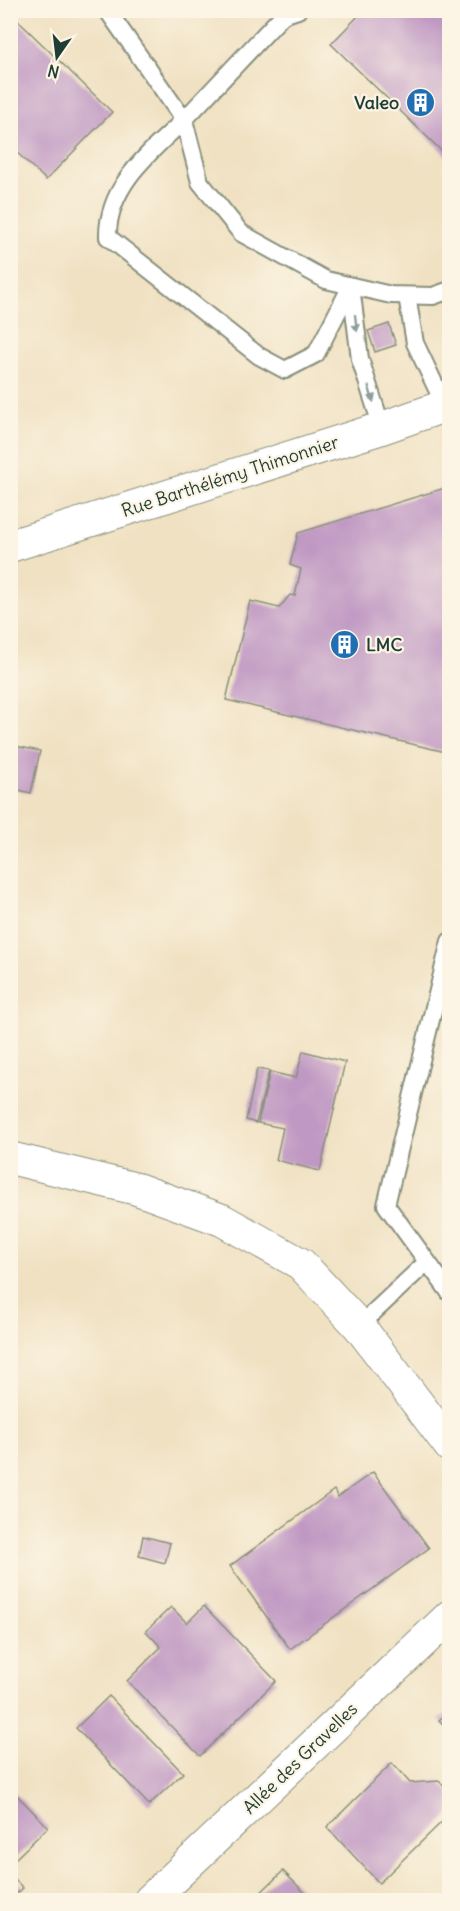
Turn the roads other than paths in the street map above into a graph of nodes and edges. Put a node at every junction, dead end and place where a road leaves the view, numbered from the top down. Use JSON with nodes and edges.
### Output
{"nodes":[{"id":1,"x":107,"y":10,"type":"edge"},
{"id":2,"x":297,"y":10,"type":"edge"},
{"id":3,"x":184,"y":120,"type":"junction"},
{"id":4,"x":351,"y":286,"type":"junction"},
{"id":5,"x":450,"y":290,"type":"edge"},
{"id":6,"x":407,"y":296,"type":"junction"},
{"id":7,"x":447,"y":405,"type":"edge"},
{"id":8,"x":381,"y":429,"type":"junction"},
{"id":9,"x":10,"y":546,"type":"edge"},
{"id":10,"x":450,"y":941,"type":"edge"},
{"id":11,"x":10,"y":1158,"type":"edge"},
{"id":12,"x":427,"y":1262,"type":"junction"},
{"id":13,"x":450,"y":1293,"type":"edge"},
{"id":14,"x":359,"y":1326,"type":"junction"},
{"id":15,"x":450,"y":1446,"type":"edge"},
{"id":16,"x":450,"y":1616,"type":"edge"},
{"id":17,"x":150,"y":1900,"type":"edge"}],
"edges":[{"from":1,"to":3,"type":"lane"},
{"from":2,"to":3,"type":"lane"},
{"from":3,"to":4,"type":"lane"},
{"from":3,"to":4,"type":"lane"},
{"from":4,"to":6,"type":"lane"},
{"from":4,"to":8,"type":"lane","one_way":true},
{"from":5,"to":6,"type":"lane"},
{"from":6,"to":7,"type":"lane"},
{"from":7,"to":8,"type":"street","name":"Rue Barthélémy Thimonnier"},
{"from":8,"to":9,"type":"street","name":"Rue Barthélémy Thimonnier"},
{"from":10,"to":12,"type":"lane"},
{"from":11,"to":14,"type":"street"},
{"from":12,"to":13,"type":"lane"},
{"from":12,"to":14,"type":"lane"},
{"from":14,"to":15,"type":"street"},
{"from":16,"to":17,"type":"street","name":"Allée des Gravelles"}]}
